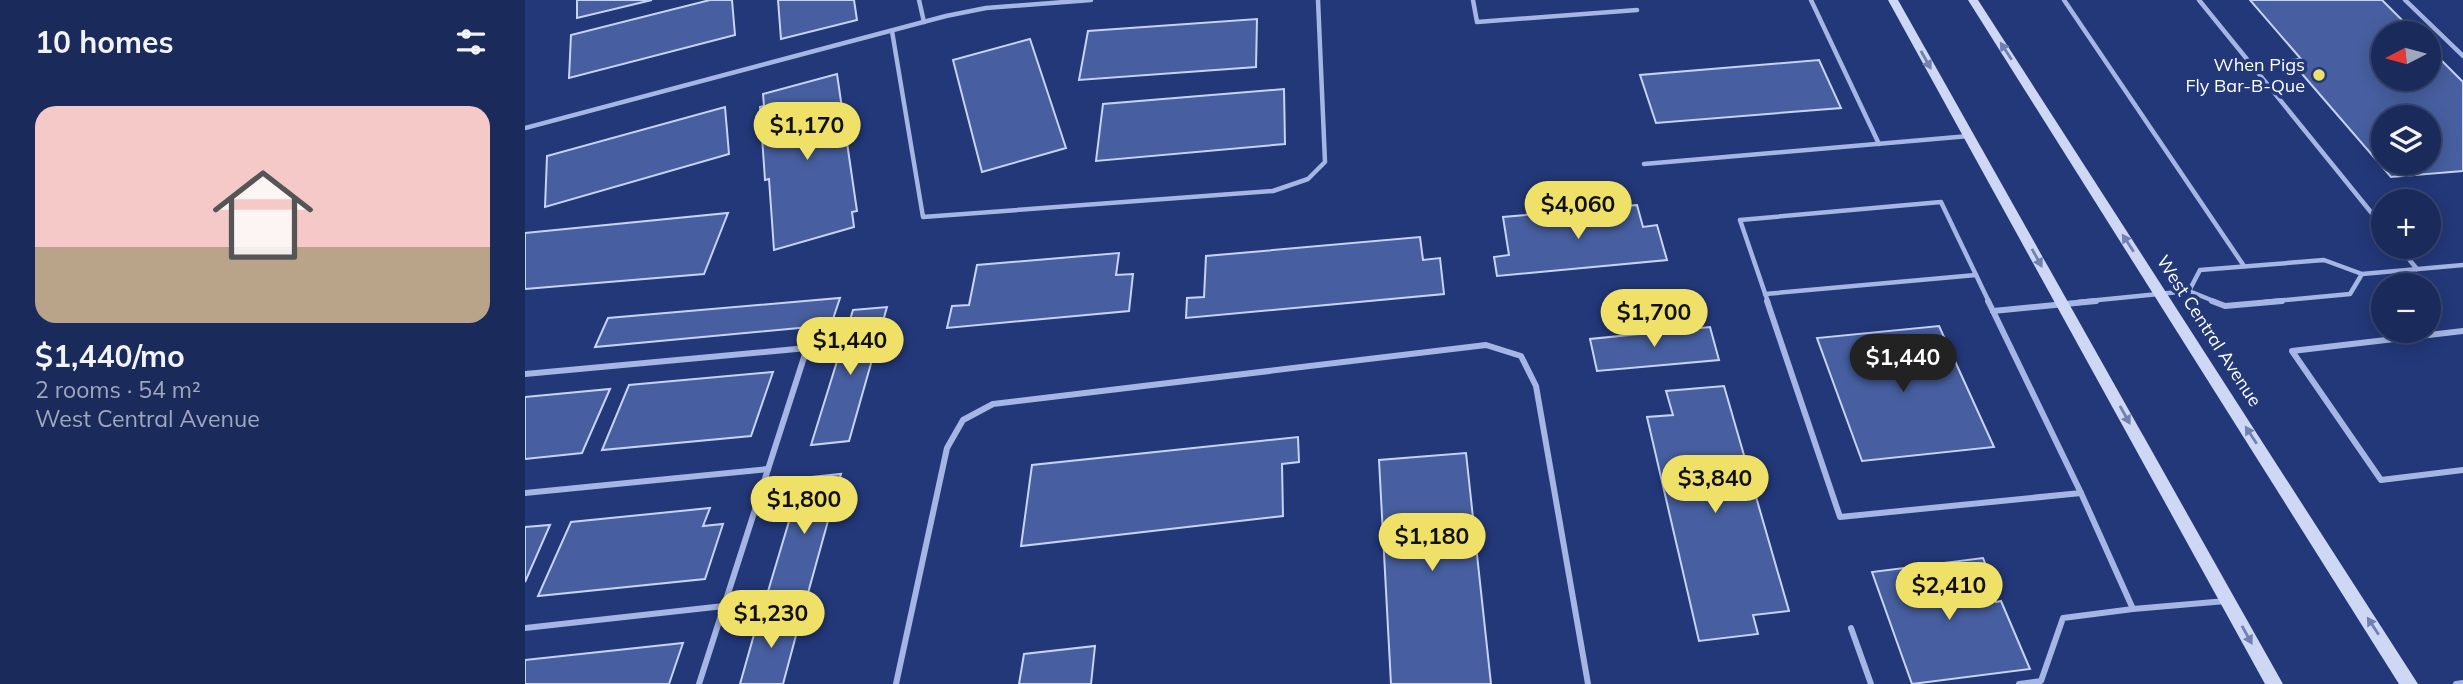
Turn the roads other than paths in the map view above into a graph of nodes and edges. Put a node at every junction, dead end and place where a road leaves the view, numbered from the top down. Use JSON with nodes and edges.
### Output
{"nodes":[{"id":1,"x":919,"y":0,"type":"edge"},
{"id":2,"x":1091,"y":0,"type":"edge"},
{"id":3,"x":1318,"y":0,"type":"edge"},
{"id":4,"x":1473,"y":0,"type":"edge"},
{"id":5,"x":1812,"y":0,"type":"edge"},
{"id":6,"x":1893,"y":0,"type":"edge"},
{"id":7,"x":1973,"y":0,"type":"edge"},
{"id":8,"x":2063,"y":0,"type":"edge"},
{"id":9,"x":2199,"y":0,"type":"edge"},
{"id":10,"x":2405,"y":0,"type":"edge"},
{"id":11,"x":1637,"y":10,"type":"dead end"},
{"id":12,"x":925,"y":22,"type":"junction"},
{"id":13,"x":892,"y":31,"type":"junction"},
{"id":14,"x":2463,"y":56,"type":"edge"},
{"id":15,"x":525,"y":128,"type":"edge"},
{"id":16,"x":1969,"y":136,"type":"junction"},
{"id":17,"x":1879,"y":144,"type":"junction"},
{"id":18,"x":1644,"y":164,"type":"dead end"},
{"id":19,"x":2371,"y":213,"type":"edge"},
{"id":20,"x":2409,"y":259,"type":"edge"},
{"id":21,"x":2244,"y":266,"type":"junction"},
{"id":22,"x":2462,"y":266,"type":"edge"},
{"id":23,"x":2417,"y":269,"type":"junction"},
{"id":24,"x":2362,"y":274,"type":"junction"},
{"id":25,"x":1976,"y":275,"type":"junction"},
{"id":26,"x":2189,"y":291,"type":"junction"},
{"id":27,"x":2161,"y":293,"type":"junction"},
{"id":28,"x":1765,"y":294,"type":"junction"},
{"id":29,"x":2063,"y":303,"type":"junction"},
{"id":30,"x":1993,"y":311,"type":"junction"},
{"id":31,"x":2463,"y":331,"type":"edge"},
{"id":32,"x":525,"y":374,"type":"edge"},
{"id":33,"x":768,"y":468,"type":"junction"},
{"id":34,"x":2463,"y":470,"type":"edge"},
{"id":35,"x":525,"y":493,"type":"edge"},
{"id":36,"x":2081,"y":493,"type":"junction"},
{"id":37,"x":2229,"y":601,"type":"junction"},
{"id":38,"x":724,"y":606,"type":"junction"},
{"id":39,"x":2133,"y":609,"type":"junction"},
{"id":40,"x":525,"y":628,"type":"edge"},
{"id":41,"x":1851,"y":628,"type":"dead end"},
{"id":42,"x":2463,"y":683,"type":"edge"},
{"id":43,"x":699,"y":684,"type":"edge"},
{"id":44,"x":896,"y":684,"type":"edge"},
{"id":45,"x":1588,"y":684,"type":"edge"},
{"id":46,"x":1871,"y":684,"type":"edge"},
{"id":47,"x":2019,"y":684,"type":"edge"},
{"id":48,"x":2274,"y":684,"type":"edge"},
{"id":49,"x":2409,"y":684,"type":"edge"},
{"id":50,"x":2456,"y":684,"type":"edge"}],
"edges":[{"from":1,"to":12,"type":"lane"},
{"from":2,"to":12,"type":"lane"},
{"from":3,"to":13,"type":"lane"},
{"from":4,"to":11,"type":"lane"},
{"from":5,"to":17,"type":"lane"},
{"from":6,"to":16,"type":"main road","one_way":true},
{"from":27,"to":7,"type":"main road","name":"West Central Avenue","one_way":true},
{"from":8,"to":21,"type":"lane"},
{"from":9,"to":19,"type":"lane"},
{"from":10,"to":14,"type":"lane"},
{"from":12,"to":13,"type":"lane"},
{"from":13,"to":15,"type":"lane"},
{"from":16,"to":17,"type":"lane"},
{"from":16,"to":29,"type":"main road","one_way":true},
{"from":17,"to":18,"type":"lane"},
{"from":20,"to":23,"type":"lane"},
{"from":21,"to":24,"type":"lane"},
{"from":21,"to":26,"type":"lane"},
{"from":22,"to":23,"type":"lane"},
{"from":23,"to":24,"type":"lane"},
{"from":24,"to":26,"type":"lane"},
{"from":25,"to":28,"type":"lane"},
{"from":25,"to":28,"type":"lane"},
{"from":25,"to":30,"type":"lane"},
{"from":26,"to":27,"type":"lane"},
{"from":27,"to":29,"type":"lane"},
{"from":49,"to":27,"type":"main road","name":"West Central Avenue","one_way":true},
{"from":28,"to":36,"type":"lane"},
{"from":29,"to":30,"type":"lane"},
{"from":29,"to":37,"type":"main road","one_way":true},
{"from":30,"to":36,"type":"lane"},
{"from":31,"to":34,"type":"lane"},
{"from":32,"to":33,"type":"lane"},
{"from":33,"to":35,"type":"lane"},
{"from":33,"to":38,"type":"lane"},
{"from":36,"to":39,"type":"lane"},
{"from":37,"to":39,"type":"lane"},
{"from":37,"to":48,"type":"main road","one_way":true},
{"from":38,"to":40,"type":"lane"},
{"from":38,"to":43,"type":"lane"},
{"from":39,"to":47,"type":"lane"},
{"from":41,"to":46,"type":"lane"},
{"from":42,"to":50,"type":"lane"},
{"from":44,"to":45,"type":"lane"}]}
